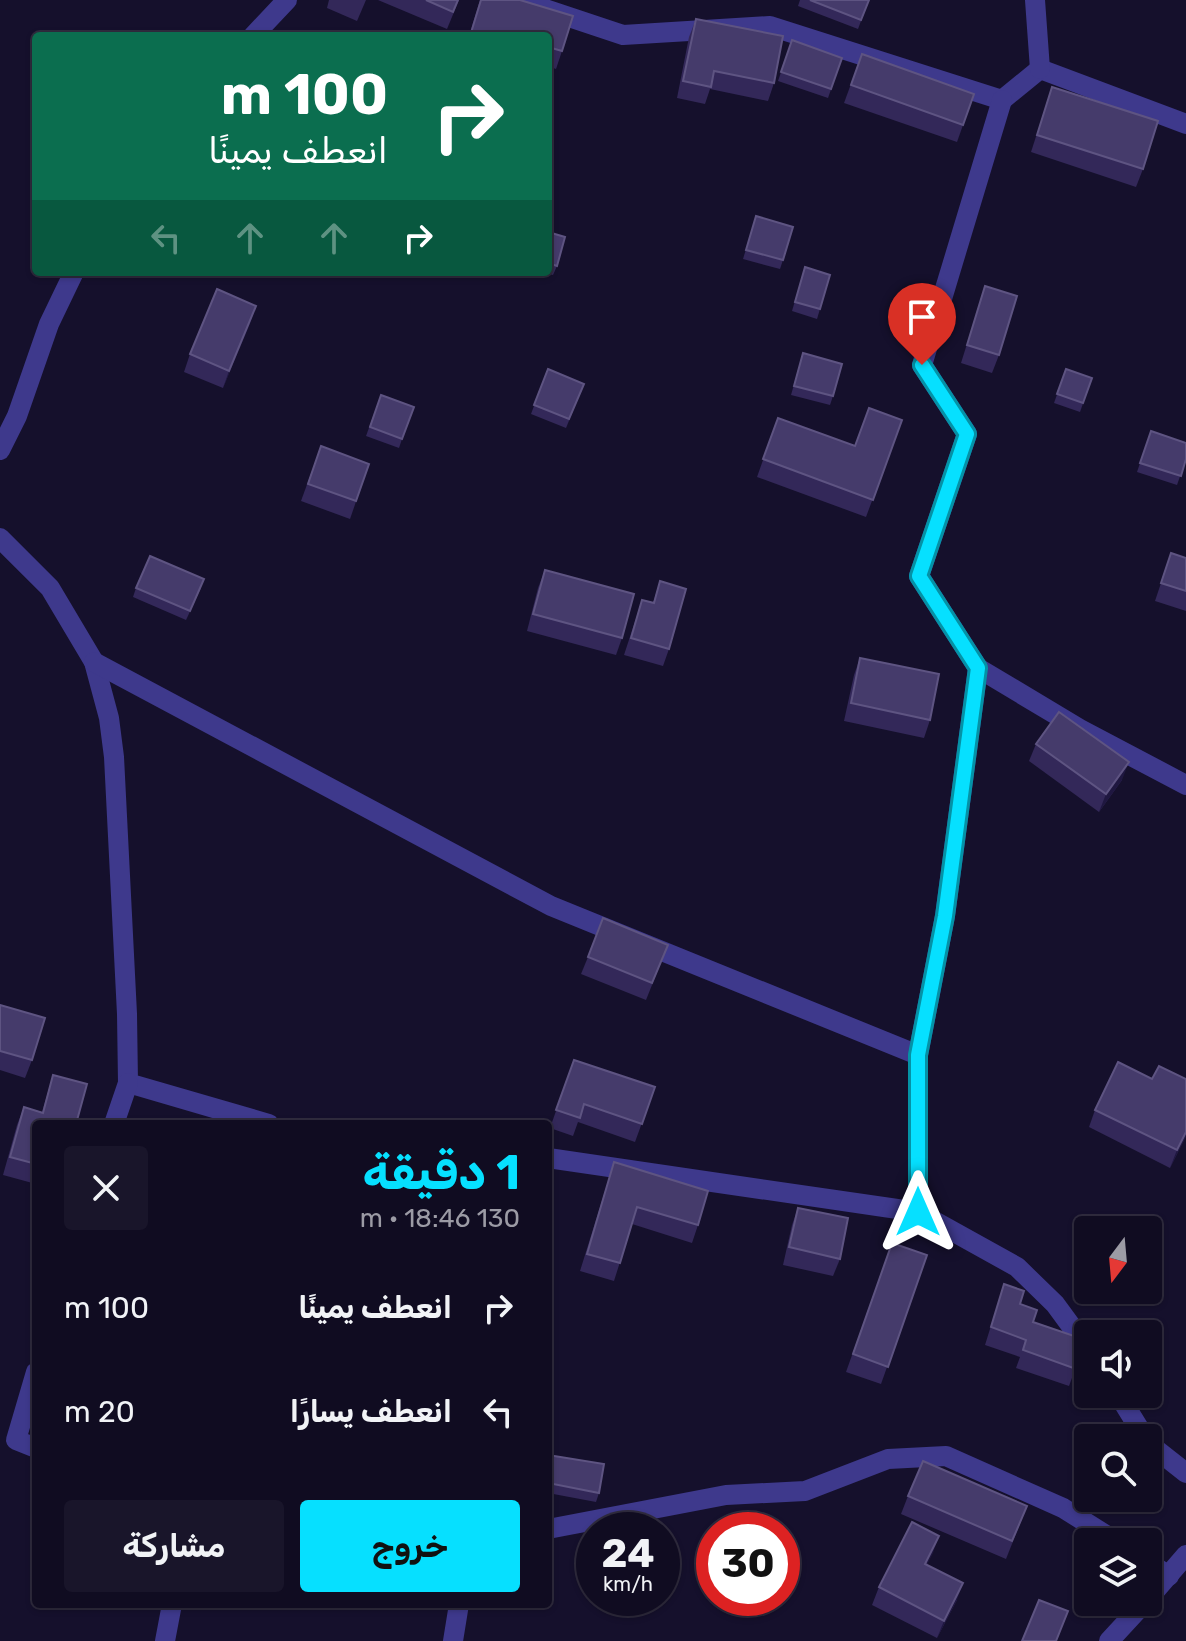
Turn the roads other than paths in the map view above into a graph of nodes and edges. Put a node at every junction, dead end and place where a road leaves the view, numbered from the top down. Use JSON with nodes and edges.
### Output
{"nodes":[{"id":1,"x":287,"y":0,"type":"edge"},
{"id":2,"x":518,"y":0,"type":"edge"},
{"id":3,"x":1035,"y":0,"type":"edge"},
{"id":4,"x":257,"y":32,"type":"edge"},
{"id":5,"x":1040,"y":69,"type":"junction"},
{"id":6,"x":1002,"y":100,"type":"junction"},
{"id":7,"x":1186,"y":124,"type":"edge"},
{"id":8,"x":72,"y":276,"type":"edge"},
{"id":9,"x":0,"y":450,"type":"edge"},
{"id":10,"x":0,"y":538,"type":"edge"},
{"id":11,"x":94,"y":662,"type":"junction"},
{"id":12,"x":978,"y":668,"type":"junction"},
{"id":13,"x":1186,"y":785,"type":"edge"},
{"id":14,"x":918,"y":1055,"type":"junction"},
{"id":15,"x":128,"y":1083,"type":"junction"},
{"id":16,"x":115,"y":1120,"type":"edge"},
{"id":17,"x":255,"y":1120,"type":"edge"},
{"id":18,"x":552,"y":1159,"type":"edge"},
{"id":19,"x":918,"y":1212,"type":"junction"},
{"id":20,"x":1074,"y":1330,"type":"edge"},
{"id":21,"x":32,"y":1386,"type":"edge"},
{"id":22,"x":32,"y":1446,"type":"edge"},
{"id":23,"x":1162,"y":1453,"type":"edge"},
{"id":24,"x":1186,"y":1473,"type":"edge"},
{"id":25,"x":552,"y":1528,"type":"edge"},
{"id":26,"x":1095,"y":1528,"type":"edge"},
{"id":27,"x":1186,"y":1555,"type":"edge"},
{"id":28,"x":1162,"y":1571,"type":"edge"},
{"id":29,"x":1169,"y":1576,"type":"junction"},
{"id":30,"x":1162,"y":1583,"type":"edge"},
{"id":31,"x":171,"y":1608,"type":"edge"},
{"id":32,"x":458,"y":1608,"type":"edge"},
{"id":33,"x":1132,"y":1616,"type":"edge"},
{"id":34,"x":165,"y":1641,"type":"edge"},
{"id":35,"x":453,"y":1641,"type":"edge"},
{"id":36,"x":1109,"y":1641,"type":"edge"}],
"edges":[{"from":1,"to":4,"type":"street"},
{"from":2,"to":6,"type":"street"},
{"from":3,"to":5,"type":"street"},
{"from":5,"to":6,"type":"street"},
{"from":5,"to":7,"type":"street"},
{"from":6,"to":12,"type":"street"},
{"from":8,"to":9,"type":"street"},
{"from":10,"to":11,"type":"street"},
{"from":11,"to":14,"type":"street"},
{"from":11,"to":15,"type":"street"},
{"from":12,"to":13,"type":"street"},
{"from":12,"to":14,"type":"street"},
{"from":14,"to":19,"type":"street"},
{"from":15,"to":16,"type":"street"},
{"from":15,"to":17,"type":"street"},
{"from":18,"to":19,"type":"street"},
{"from":19,"to":20,"type":"street"},
{"from":21,"to":22,"type":"street"},
{"from":23,"to":24,"type":"street"},
{"from":25,"to":26,"type":"street"},
{"from":27,"to":29,"type":"street"},
{"from":28,"to":29,"type":"street"},
{"from":29,"to":30,"type":"street"},
{"from":31,"to":34,"type":"street"},
{"from":32,"to":35,"type":"street"},
{"from":33,"to":36,"type":"street"}]}
